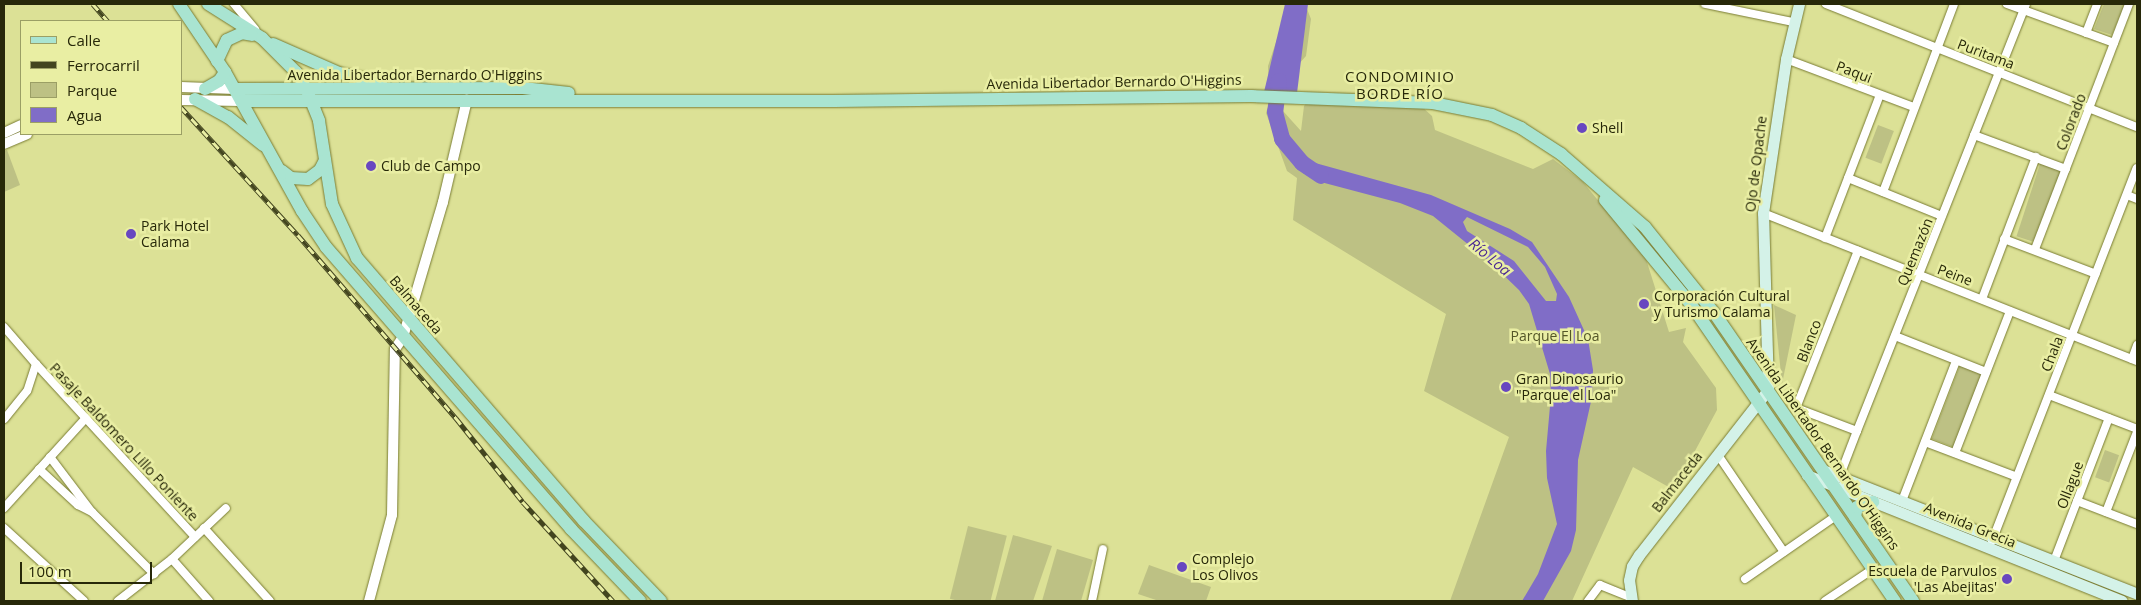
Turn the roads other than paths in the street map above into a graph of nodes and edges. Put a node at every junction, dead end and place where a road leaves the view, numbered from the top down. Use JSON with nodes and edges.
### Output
{"nodes":[{"id":1,"x":179,"y":4,"type":"edge"},
{"id":2,"x":208,"y":4,"type":"edge"},
{"id":3,"x":234,"y":4,"type":"edge"},
{"id":4,"x":1705,"y":4,"type":"edge"},
{"id":5,"x":1799,"y":4,"type":"edge"},
{"id":6,"x":1826,"y":4,"type":"edge"},
{"id":7,"x":1954,"y":4,"type":"edge"},
{"id":8,"x":2007,"y":4,"type":"edge"},
{"id":9,"x":2097,"y":4,"type":"edge"},
{"id":10,"x":2129,"y":4,"type":"edge"},
{"id":11,"x":2025,"y":7,"type":"edge"},
{"id":12,"x":1794,"y":22,"type":"junction"},
{"id":13,"x":2086,"y":33,"type":"junction"},
{"id":14,"x":262,"y":38,"type":"junction"},
{"id":15,"x":2114,"y":43,"type":"junction"},
{"id":16,"x":1938,"y":48,"type":"junction"},
{"id":17,"x":1786,"y":59,"type":"junction"},
{"id":18,"x":217,"y":61,"type":"junction"},
{"id":19,"x":225,"y":72,"type":"junction"},
{"id":20,"x":1999,"y":72,"type":"junction"},
{"id":21,"x":182,"y":87,"type":"edge"},
{"id":22,"x":306,"y":88,"type":"junction"},
{"id":23,"x":415,"y":88,"type":"junction"},
{"id":24,"x":205,"y":89,"type":"junction"},
{"id":25,"x":238,"y":95,"type":"junction"},
{"id":26,"x":1880,"y":95,"type":"junction"},
{"id":27,"x":195,"y":99,"type":"junction"},
{"id":28,"x":182,"y":100,"type":"edge"},
{"id":29,"x":333,"y":100,"type":"junction"},
{"id":30,"x":466,"y":100,"type":"junction"},
{"id":31,"x":623,"y":100,"type":"junction"},
{"id":32,"x":311,"y":101,"type":"junction"},
{"id":33,"x":1914,"y":107,"type":"junction"},
{"id":34,"x":2090,"y":108,"type":"junction"},
{"id":35,"x":319,"y":121,"type":"junction"},
{"id":36,"x":20,"y":125,"type":"edge"},
{"id":37,"x":2137,"y":126,"type":"edge"},
{"id":38,"x":4,"y":133,"type":"edge"},
{"id":39,"x":25,"y":135,"type":"edge"},
{"id":40,"x":1974,"y":135,"type":"junction"},
{"id":41,"x":4,"y":144,"type":"edge"},
{"id":42,"x":269,"y":149,"type":"junction"},
{"id":43,"x":2036,"y":157,"type":"junction"},
{"id":44,"x":325,"y":160,"type":"junction"},
{"id":45,"x":2137,"y":168,"type":"edge"},
{"id":46,"x":2066,"y":169,"type":"junction"},
{"id":47,"x":282,"y":171,"type":"junction"},
{"id":48,"x":1585,"y":174,"type":"junction"},
{"id":49,"x":1848,"y":178,"type":"junction"},
{"id":50,"x":1883,"y":192,"type":"junction"},
{"id":51,"x":2127,"y":195,"type":"junction"},
{"id":52,"x":2137,"y":199,"type":"edge"},
{"id":53,"x":1763,"y":213,"type":"junction"},
{"id":54,"x":1942,"y":216,"type":"junction"},
{"id":55,"x":1825,"y":238,"type":"junction"},
{"id":56,"x":2004,"y":239,"type":"junction"},
{"id":57,"x":2035,"y":249,"type":"junction"},
{"id":58,"x":1858,"y":250,"type":"junction"},
{"id":59,"x":1919,"y":274,"type":"junction"},
{"id":60,"x":2096,"y":274,"type":"junction"},
{"id":61,"x":1982,"y":299,"type":"junction"},
{"id":62,"x":2010,"y":311,"type":"junction"},
{"id":63,"x":408,"y":319,"type":"junction"},
{"id":64,"x":4,"y":328,"type":"edge"},
{"id":65,"x":2072,"y":335,"type":"junction"},
{"id":66,"x":1895,"y":336,"type":"junction"},
{"id":67,"x":403,"y":337,"type":"junction"},
{"id":68,"x":2137,"y":345,"type":"edge"},
{"id":69,"x":2135,"y":360,"type":"edge"},
{"id":70,"x":1956,"y":361,"type":"junction"},
{"id":71,"x":36,"y":364,"type":"junction"},
{"id":72,"x":1986,"y":372,"type":"junction"},
{"id":73,"x":1768,"y":390,"type":"junction"},
{"id":74,"x":2049,"y":396,"type":"junction"},
{"id":75,"x":1757,"y":403,"type":"junction"},
{"id":76,"x":86,"y":418,"type":"junction"},
{"id":77,"x":2109,"y":418,"type":"junction"},
{"id":78,"x":4,"y":419,"type":"edge"},
{"id":79,"x":2137,"y":431,"type":"edge"},
{"id":80,"x":1857,"y":432,"type":"junction"},
{"id":81,"x":1924,"y":442,"type":"junction"},
{"id":82,"x":1955,"y":453,"type":"junction"},
{"id":83,"x":1718,"y":455,"type":"junction"},
{"id":84,"x":50,"y":457,"type":"junction"},
{"id":85,"x":39,"y":469,"type":"junction"},
{"id":86,"x":1807,"y":475,"type":"junction"},
{"id":87,"x":2017,"y":477,"type":"junction"},
{"id":88,"x":1841,"y":486,"type":"junction"},
{"id":89,"x":1902,"y":501,"type":"junction"},
{"id":90,"x":2077,"y":501,"type":"junction"},
{"id":91,"x":1873,"y":502,"type":"junction"},
{"id":92,"x":4,"y":508,"type":"edge"},
{"id":93,"x":226,"y":508,"type":"dead end"},
{"id":94,"x":92,"y":512,"type":"junction"},
{"id":95,"x":2106,"y":512,"type":"junction"},
{"id":96,"x":1853,"y":514,"type":"junction"},
{"id":97,"x":1836,"y":516,"type":"junction"},
{"id":98,"x":2137,"y":524,"type":"edge"},
{"id":99,"x":4,"y":528,"type":"edge"},
{"id":100,"x":204,"y":528,"type":"junction"},
{"id":101,"x":195,"y":537,"type":"junction"},
{"id":102,"x":1991,"y":543,"type":"junction"},
{"id":103,"x":1103,"y":549,"type":"dead end"},
{"id":104,"x":1784,"y":552,"type":"junction"},
{"id":105,"x":172,"y":559,"type":"junction"},
{"id":106,"x":2054,"y":561,"type":"junction"},
{"id":107,"x":1873,"y":569,"type":"junction"},
{"id":108,"x":154,"y":574,"type":"junction"},
{"id":109,"x":1745,"y":578,"type":"dead end"},
{"id":110,"x":2137,"y":594,"type":"edge"},
{"id":111,"x":1632,"y":600,"type":"edge"},
{"id":112,"x":84,"y":601,"type":"edge"},
{"id":113,"x":118,"y":601,"type":"edge"},
{"id":114,"x":209,"y":601,"type":"edge"},
{"id":115,"x":270,"y":601,"type":"edge"},
{"id":116,"x":370,"y":601,"type":"edge"},
{"id":117,"x":640,"y":601,"type":"edge"},
{"id":118,"x":661,"y":601,"type":"edge"},
{"id":119,"x":1092,"y":601,"type":"edge"},
{"id":120,"x":1588,"y":601,"type":"edge"},
{"id":121,"x":1825,"y":601,"type":"edge"},
{"id":122,"x":1895,"y":601,"type":"edge"},
{"id":123,"x":1913,"y":601,"type":"edge"},
{"id":124,"x":2122,"y":601,"type":"edge"}],
"edges":[{"from":1,"to":18,"type":"main road"},
{"from":2,"to":14,"type":"main road","name":"Balmaceda"},
{"from":3,"to":14,"type":"street"},
{"from":4,"to":12,"type":"street"},
{"from":5,"to":12,"type":"main road","name":"Ojo de Opache"},
{"from":6,"to":16,"type":"street","name":"Puritama"},
{"from":7,"to":16,"type":"street"},
{"from":8,"to":11,"type":"street"},
{"from":9,"to":13,"type":"street"},
{"from":10,"to":15,"type":"street","name":"Colorado"},
{"from":11,"to":13,"type":"street"},
{"from":11,"to":20,"type":"street","name":"Quemazón"},
{"from":12,"to":17,"type":"main road","name":"Ojo de Opache"},
{"from":13,"to":15,"type":"street"},
{"from":14,"to":18,"type":"main road"},
{"from":14,"to":22,"type":"main road","name":"Balmaceda"},
{"from":14,"to":23,"type":"main road"},
{"from":15,"to":34,"type":"street","name":"Colorado"},
{"from":16,"to":20,"type":"street","name":"Puritama"},
{"from":16,"to":33,"type":"street"},
{"from":17,"to":26,"type":"street","name":"Paqui"},
{"from":17,"to":53,"type":"main road","name":"Ojo de Opache"},
{"from":18,"to":19,"type":"main road"},
{"from":19,"to":24,"type":"main road"},
{"from":19,"to":25,"type":"main road"},
{"from":20,"to":34,"type":"street","name":"Puritama"},
{"from":20,"to":40,"type":"street","name":"Quemazón"},
{"from":21,"to":24,"type":"street"},
{"from":22,"to":23,"type":"main road","name":"Avenida Libertador Bernardo O'Higgins"},
{"from":22,"to":25,"type":"main road","name":"Avenida Libertador Bernardo O'Higgins"},
{"from":22,"to":32,"type":"main road","name":"Balmaceda"},
{"from":23,"to":31,"type":"main road","name":"Avenida Libertador Bernardo O'Higgins"},
{"from":24,"to":25,"type":"street"},
{"from":25,"to":27,"type":"street"},
{"from":25,"to":32,"type":"main road","name":"Avenida Libertador Bernardo O'Higgins"},
{"from":25,"to":42,"type":"main road"},
{"from":26,"to":33,"type":"street","name":"Paqui"},
{"from":26,"to":49,"type":"street"},
{"from":27,"to":28,"type":"street"},
{"from":27,"to":42,"type":"main road"},
{"from":29,"to":30,"type":"main road","name":"Avenida Libertador Bernardo O'Higgins"},
{"from":29,"to":32,"type":"main road","name":"Avenida Libertador Bernardo O'Higgins"},
{"from":29,"to":35,"type":"main road"},
{"from":30,"to":31,"type":"main road","name":"Avenida Libertador Bernardo O'Higgins"},
{"from":30,"to":63,"type":"street"},
{"from":31,"to":48,"type":"main road","name":"Avenida Libertador Bernardo O'Higgins"},
{"from":32,"to":35,"type":"main road","name":"Balmaceda"},
{"from":33,"to":50,"type":"street"},
{"from":34,"to":37,"type":"street","name":"Puritama"},
{"from":34,"to":46,"type":"street","name":"Colorado"},
{"from":35,"to":44,"type":"main road","name":"Balmaceda"},
{"from":36,"to":38,"type":"street"},
{"from":39,"to":41,"type":"street"},
{"from":40,"to":43,"type":"street"},
{"from":40,"to":54,"type":"street","name":"Quemazón"},
{"from":42,"to":47,"type":"main road"},
{"from":43,"to":46,"type":"street"},
{"from":43,"to":56,"type":"street","name":"Colorado"},
{"from":44,"to":47,"type":"main road"},
{"from":44,"to":63,"type":"main road","name":"Balmaceda"},
{"from":45,"to":51,"type":"street","name":"Chala"},
{"from":46,"to":57,"type":"street","name":"Colorado"},
{"from":47,"to":67,"type":"main road"},
{"from":48,"to":73,"type":"main road","name":"Avenida Libertador Bernardo O'Higgins"},
{"from":48,"to":75,"type":"main road","name":"Avenida Libertador Bernardo O'Higgins"},
{"from":49,"to":50,"type":"street"},
{"from":49,"to":55,"type":"street"},
{"from":50,"to":54,"type":"street"},
{"from":51,"to":52,"type":"street"},
{"from":51,"to":60,"type":"street","name":"Chala"},
{"from":53,"to":55,"type":"street","name":"Peine"},
{"from":53,"to":73,"type":"main road","name":"Ojo de Opache"},
{"from":54,"to":59,"type":"street","name":"Quemazón"},
{"from":55,"to":58,"type":"street","name":"Peine"},
{"from":56,"to":57,"type":"street"},
{"from":56,"to":61,"type":"street","name":"Colorado"},
{"from":57,"to":60,"type":"street"},
{"from":58,"to":59,"type":"street","name":"Peine"},
{"from":58,"to":80,"type":"street","name":"Blanco"},
{"from":59,"to":61,"type":"street","name":"Peine"},
{"from":59,"to":66,"type":"street","name":"Quemazón"},
{"from":60,"to":65,"type":"street","name":"Chala"},
{"from":61,"to":62,"type":"street","name":"Peine"},
{"from":62,"to":65,"type":"street","name":"Peine"},
{"from":62,"to":72,"type":"street"},
{"from":63,"to":67,"type":"street"},
{"from":63,"to":118,"type":"main road","name":"Balmaceda"},
{"from":64,"to":71,"type":"street","name":"Pasaje Baldomero Lillo Poniente"},
{"from":65,"to":69,"type":"street","name":"Peine"},
{"from":65,"to":74,"type":"street","name":"Chala"},
{"from":66,"to":70,"type":"street"},
{"from":66,"to":80,"type":"street","name":"Quemazón"},
{"from":67,"to":116,"type":"street"},
{"from":67,"to":117,"type":"main road"},
{"from":68,"to":69,"type":"street"},
{"from":70,"to":72,"type":"street"},
{"from":70,"to":81,"type":"street"},
{"from":71,"to":76,"type":"street","name":"Pasaje Baldomero Lillo Poniente"},
{"from":71,"to":78,"type":"street"},
{"from":72,"to":82,"type":"street"},
{"from":73,"to":75,"type":"main road","name":"Balmaceda"},
{"from":73,"to":88,"type":"main road","name":"Avenida Libertador Bernardo O'Higgins"},
{"from":74,"to":77,"type":"street"},
{"from":74,"to":87,"type":"street","name":"Chala"},
{"from":75,"to":83,"type":"main road","name":"Balmaceda"},
{"from":75,"to":86,"type":"main road","name":"Avenida Libertador Bernardo O'Higgins"},
{"from":76,"to":84,"type":"street"},
{"from":76,"to":101,"type":"street","name":"Pasaje Baldomero Lillo Poniente"},
{"from":77,"to":79,"type":"street"},
{"from":77,"to":90,"type":"street","name":"Ollague"},
{"from":79,"to":95,"type":"street"},
{"from":80,"to":88,"type":"street","name":"Quemazón"},
{"from":81,"to":82,"type":"street"},
{"from":81,"to":89,"type":"street"},
{"from":82,"to":87,"type":"street"},
{"from":83,"to":104,"type":"street"},
{"from":83,"to":111,"type":"main road","name":"Balmaceda"},
{"from":84,"to":85,"type":"street"},
{"from":84,"to":94,"type":"street"},
{"from":85,"to":92,"type":"street"},
{"from":85,"to":94,"type":"street"},
{"from":86,"to":88,"type":"main road","name":"Avenida Grecia"},
{"from":86,"to":97,"type":"main road","name":"Avenida Libertador Bernardo O'Higgins"},
{"from":87,"to":102,"type":"street","name":"Chala"},
{"from":88,"to":89,"type":"main road","name":"Avenida Grecia"},
{"from":88,"to":91,"type":"main road","name":"Avenida Grecia"},
{"from":88,"to":96,"type":"main road","name":"Avenida Libertador Bernardo O'Higgins"},
{"from":89,"to":102,"type":"main road","name":"Avenida Grecia"},
{"from":90,"to":95,"type":"street"},
{"from":90,"to":106,"type":"street","name":"Ollague"},
{"from":91,"to":96,"type":"main road"},
{"from":91,"to":102,"type":"main road","name":"Avenida Grecia"},
{"from":93,"to":100,"type":"street"},
{"from":94,"to":108,"type":"street"},
{"from":95,"to":98,"type":"street"},
{"from":96,"to":123,"type":"main road","name":"Avenida Libertador Bernardo O'Higgins"},
{"from":97,"to":104,"type":"street"},
{"from":97,"to":107,"type":"main road","name":"Avenida Libertador Bernardo O'Higgins"},
{"from":99,"to":112,"type":"street"},
{"from":100,"to":101,"type":"street"},
{"from":100,"to":115,"type":"street"},
{"from":101,"to":105,"type":"street"},
{"from":102,"to":106,"type":"main road","name":"Avenida Grecia"},
{"from":102,"to":124,"type":"main road","name":"Avenida Grecia"},
{"from":103,"to":119,"type":"street"},
{"from":104,"to":109,"type":"street"},
{"from":105,"to":108,"type":"street"},
{"from":105,"to":114,"type":"street"},
{"from":106,"to":110,"type":"main road","name":"Avenida Grecia"},
{"from":107,"to":121,"type":"street"},
{"from":107,"to":122,"type":"main road","name":"Avenida Libertador Bernardo O'Higgins"},
{"from":108,"to":113,"type":"street"},
{"from":111,"to":120,"type":"street"}]}
